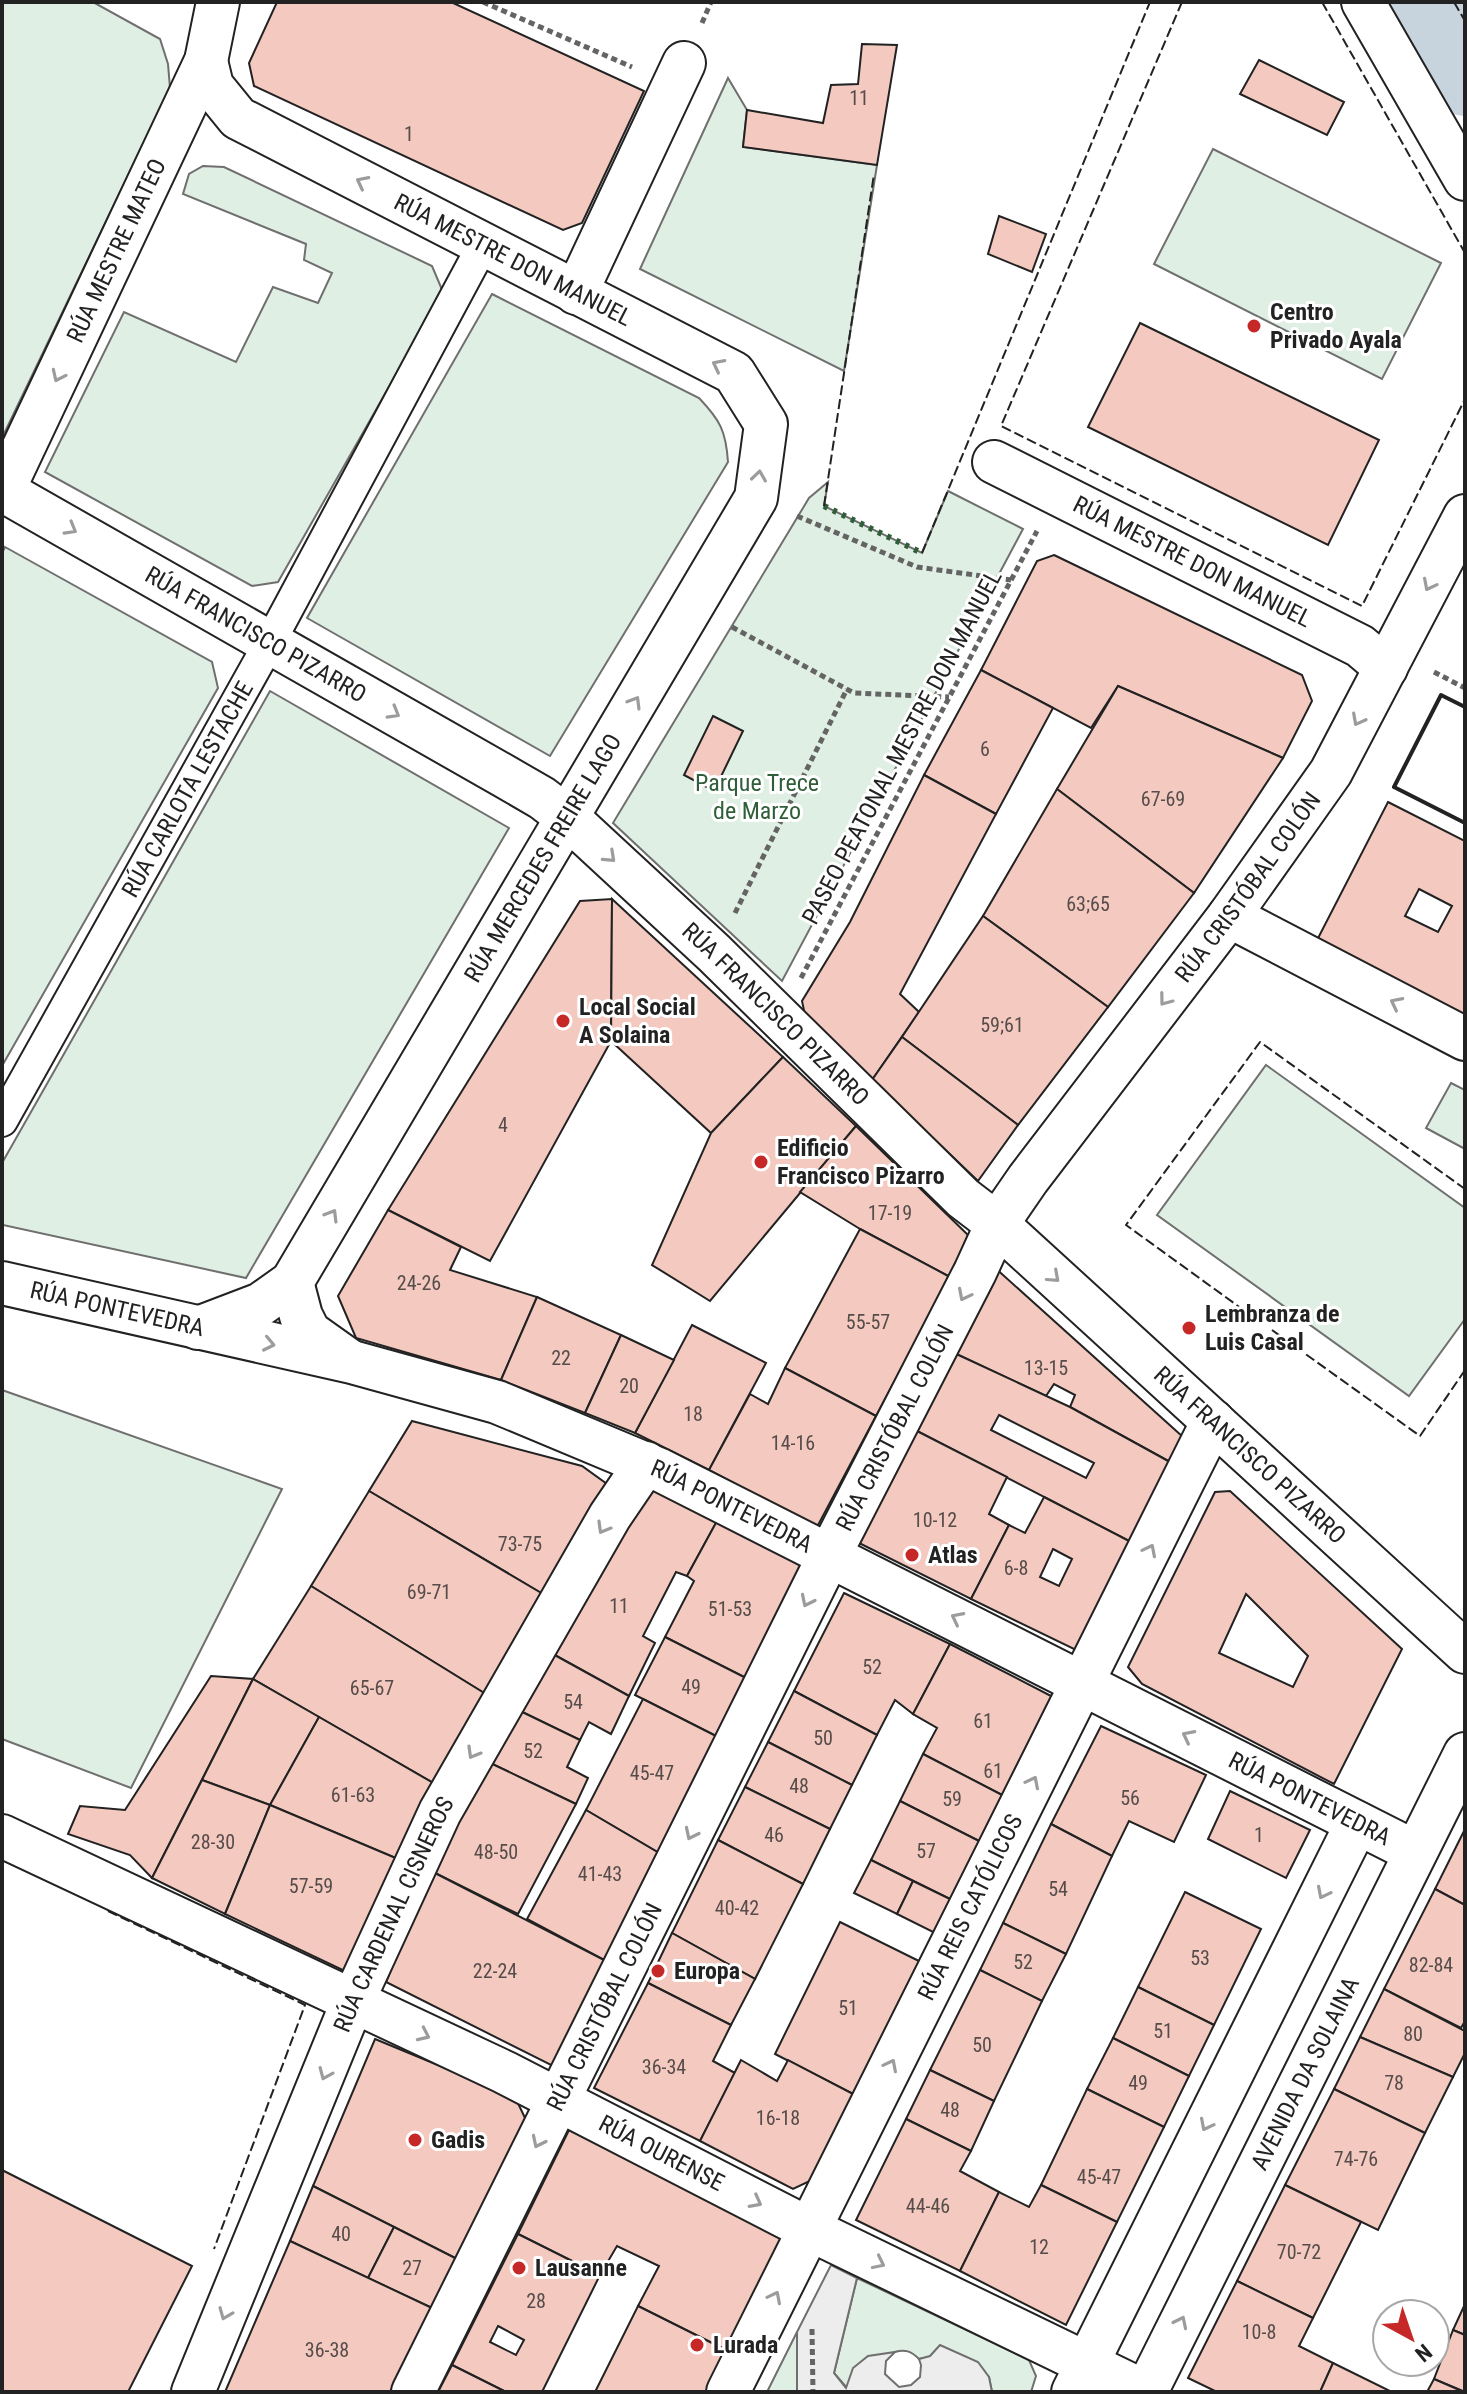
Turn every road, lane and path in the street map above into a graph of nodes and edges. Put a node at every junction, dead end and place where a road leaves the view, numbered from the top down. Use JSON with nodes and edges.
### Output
{"nodes":[{"id":1,"x":483,"y":2,"type":"edge"},
{"id":2,"x":1363,"y":2,"type":"edge"},
{"id":3,"x":216,"y":3,"type":"edge"},
{"id":4,"x":206,"y":61,"type":"junction"},
{"id":5,"x":678,"y":74,"type":"joint"},
{"id":6,"x":238,"y":118,"type":"junction"},
{"id":7,"x":175,"y":128,"type":"junction"},
{"id":8,"x":1465,"y":179,"type":"edge"},
{"id":9,"x":483,"y":245,"type":"junction"},
{"id":10,"x":576,"y":293,"type":"junction"},
{"id":11,"x":766,"y":424,"type":"joint"},
{"id":12,"x":994,"y":462,"type":"dead end"},
{"id":13,"x":2,"y":491,"type":"edge"},
{"id":14,"x":1056,"y":493,"type":"junction"},
{"id":15,"x":756,"y":498,"type":"junction"},
{"id":16,"x":1465,"y":516,"type":"edge"},
{"id":17,"x":1011,"y":580,"type":"junction"},
{"id":18,"x":693,"y":605,"type":"junction"},
{"id":19,"x":270,"y":642,"type":"junction"},
{"id":20,"x":1386,"y":668,"type":"junction"},
{"id":21,"x":847,"y":689,"type":"junction"},
{"id":22,"x":949,"y":697,"type":"junction"},
{"id":23,"x":567,"y":817,"type":"junction"},
{"id":24,"x":1229,"y":916,"type":"junction"},
{"id":25,"x":714,"y":953,"type":"junction"},
{"id":26,"x":780,"y":1018,"type":"junction"},
{"id":27,"x":1465,"y":1039,"type":"edge"},
{"id":28,"x":2,"y":1121,"type":"edge"},
{"id":29,"x":997,"y":1224,"type":"junction"},
{"id":30,"x":292,"y":1282,"type":"junction"},
{"id":31,"x":2,"y":1283,"type":"edge"},
{"id":32,"x":198,"y":1328,"type":"junction"},
{"id":33,"x":352,"y":1362,"type":"junction"},
{"id":34,"x":1213,"y":1421,"type":"junction"},
{"id":35,"x":646,"y":1463,"type":"junction"},
{"id":36,"x":830,"y":1554,"type":"junction"},
{"id":37,"x":1460,"y":1632,"type":"edge"},
{"id":38,"x":1083,"y":1683,"type":"junction"},
{"id":39,"x":1465,"y":1754,"type":"edge"},
{"id":40,"x":1357,"y":1823,"type":"junction"},
{"id":41,"x":2,"y":1836,"type":"edge"},
{"id":42,"x":1415,"y":1852,"type":"junction"},
{"id":43,"x":353,"y":2001,"type":"junction"},
{"id":44,"x":559,"y":2099,"type":"junction"},
{"id":45,"x":809,"y":2229,"type":"junction"},
{"id":46,"x":1080,"y":2378,"type":"edge"},
{"id":47,"x":193,"y":2392,"type":"edge"},
{"id":48,"x":413,"y":2392,"type":"edge"},
{"id":49,"x":728,"y":2392,"type":"edge"},
{"id":50,"x":1146,"y":2392,"type":"edge"}],
"edges":[{"from":1,"to":5,"type":"path"},
{"from":2,"to":8,"type":"street"},
{"from":3,"to":4,"type":"street","name":"RÚA MESTRE MATEO"},
{"from":4,"to":6,"type":"street","name":"RÚA MESTRE DON MANUEL"},
{"from":4,"to":7,"type":"street","name":"RÚA MESTRE MATEO"},
{"from":5,"to":10,"type":"street"},
{"from":6,"to":7,"type":"street"},
{"from":9,"to":6,"type":"street","name":"RÚA MESTRE DON MANUEL","one_way":true},
{"from":7,"to":13,"type":"street","name":"RÚA MESTRE MATEO","one_way":true},
{"from":9,"to":10,"type":"street","name":"RÚA MESTRE DON MANUEL"},
{"from":9,"to":19,"type":"street","name":"RÚA CARLOTA LESTACHE"},
{"from":11,"to":10,"type":"street","name":"RÚA MESTRE DON MANUEL","one_way":true},
{"from":15,"to":11,"type":"street","name":"RÚA MERCEDES FREIRE LAGO","one_way":true},
{"from":12,"to":14,"type":"street","name":"RÚA MESTRE DON MANUEL"},
{"from":13,"to":19,"type":"street","name":"RÚA FRANCISCO PIZARRO","one_way":true},
{"from":14,"to":17,"type":"path","name":"PASEO PEATONAL MESTRE DON MANUEL"},
{"from":14,"to":20,"type":"street","name":"RÚA MESTRE DON MANUEL"},
{"from":15,"to":17,"type":"path"},
{"from":15,"to":18,"type":"street","name":"RÚA MERCEDES FREIRE LAGO"},
{"from":16,"to":20,"type":"street","name":"RÚA CRISTÓBAL COLÓN","one_way":true},
{"from":17,"to":22,"type":"path","name":"PASEO PEATONAL MESTRE DON MANUEL"},
{"from":18,"to":21,"type":"path"},
{"from":23,"to":18,"type":"street","name":"RÚA MERCEDES FREIRE LAGO","one_way":true},
{"from":19,"to":23,"type":"street","name":"RÚA FRANCISCO PIZARRO","one_way":true},
{"from":19,"to":28,"type":"street","name":"RÚA CARLOTA LESTACHE"},
{"from":20,"to":24,"type":"street","name":"RÚA CRISTÓBAL COLÓN","one_way":true},
{"from":21,"to":22,"type":"path"},
{"from":21,"to":25,"type":"path"},
{"from":22,"to":26,"type":"path","name":"PASEO PEATONAL MESTRE DON MANUEL"},
{"from":23,"to":25,"type":"street","name":"RÚA FRANCISCO PIZARRO","one_way":true},
{"from":30,"to":23,"type":"street","name":"RÚA MERCEDES FREIRE LAGO","one_way":true},
{"from":27,"to":24,"type":"street","one_way":true},
{"from":24,"to":29,"type":"street","name":"RÚA CRISTÓBAL COLÓN","one_way":true},
{"from":25,"to":26,"type":"street","name":"RÚA FRANCISCO PIZARRO"},
{"from":26,"to":29,"type":"street","name":"RÚA FRANCISCO PIZARRO"},
{"from":29,"to":34,"type":"street","name":"RÚA FRANCISCO PIZARRO","one_way":true},
{"from":29,"to":36,"type":"street","name":"RÚA CRISTÓBAL COLÓN","one_way":true},
{"from":30,"to":32,"type":"street"},
{"from":30,"to":33,"type":"street"},
{"from":31,"to":32,"type":"street","name":"RÚA PONTEVEDRA"},
{"from":32,"to":33,"type":"street","name":"RÚA PONTEVEDRA","one_way":true},
{"from":33,"to":35,"type":"street","name":"RÚA PONTEVEDRA"},
{"from":34,"to":37,"type":"street","name":"RÚA FRANCISCO PIZARRO"},
{"from":38,"to":34,"type":"street","name":"RÚA REIS CATÓLICOS","one_way":true},
{"from":35,"to":36,"type":"street","name":"RÚA PONTEVEDRA"},
{"from":35,"to":43,"type":"street","name":"RÚA CARDENAL CISNEROS","one_way":true},
{"from":38,"to":36,"type":"street","name":"RÚA PONTEVEDRA","one_way":true},
{"from":36,"to":44,"type":"street","name":"RÚA CRISTÓBAL COLÓN","one_way":true},
{"from":40,"to":38,"type":"street","name":"RÚA PONTEVEDRA","one_way":true},
{"from":45,"to":38,"type":"street","name":"RÚA REIS CATÓLICOS","one_way":true},
{"from":39,"to":42,"type":"street","name":"AVENIDA DA SOLAINA"},
{"from":40,"to":42,"type":"street","name":"RÚA PONTEVEDRA"},
{"from":40,"to":46,"type":"street","one_way":true},
{"from":41,"to":43,"type":"street","name":"RÚA OURENSE"},
{"from":50,"to":42,"type":"street","name":"AVENIDA DA SOLAINA","one_way":true},
{"from":43,"to":44,"type":"street","name":"RÚA OURENSE","one_way":true},
{"from":43,"to":47,"type":"street","name":"RÚA CARDENAL CISNEROS","one_way":true},
{"from":44,"to":45,"type":"street","name":"RÚA OURENSE","one_way":true},
{"from":44,"to":48,"type":"street","name":"RÚA CRISTÓBAL COLÓN","one_way":true},
{"from":45,"to":46,"type":"street","name":"RÚA OURENSE","one_way":true},
{"from":49,"to":45,"type":"street","name":"RÚA REIS CATÓLICOS","one_way":true},
{"from":46,"to":50,"type":"street","name":"RÚA OURENSE"}]}
